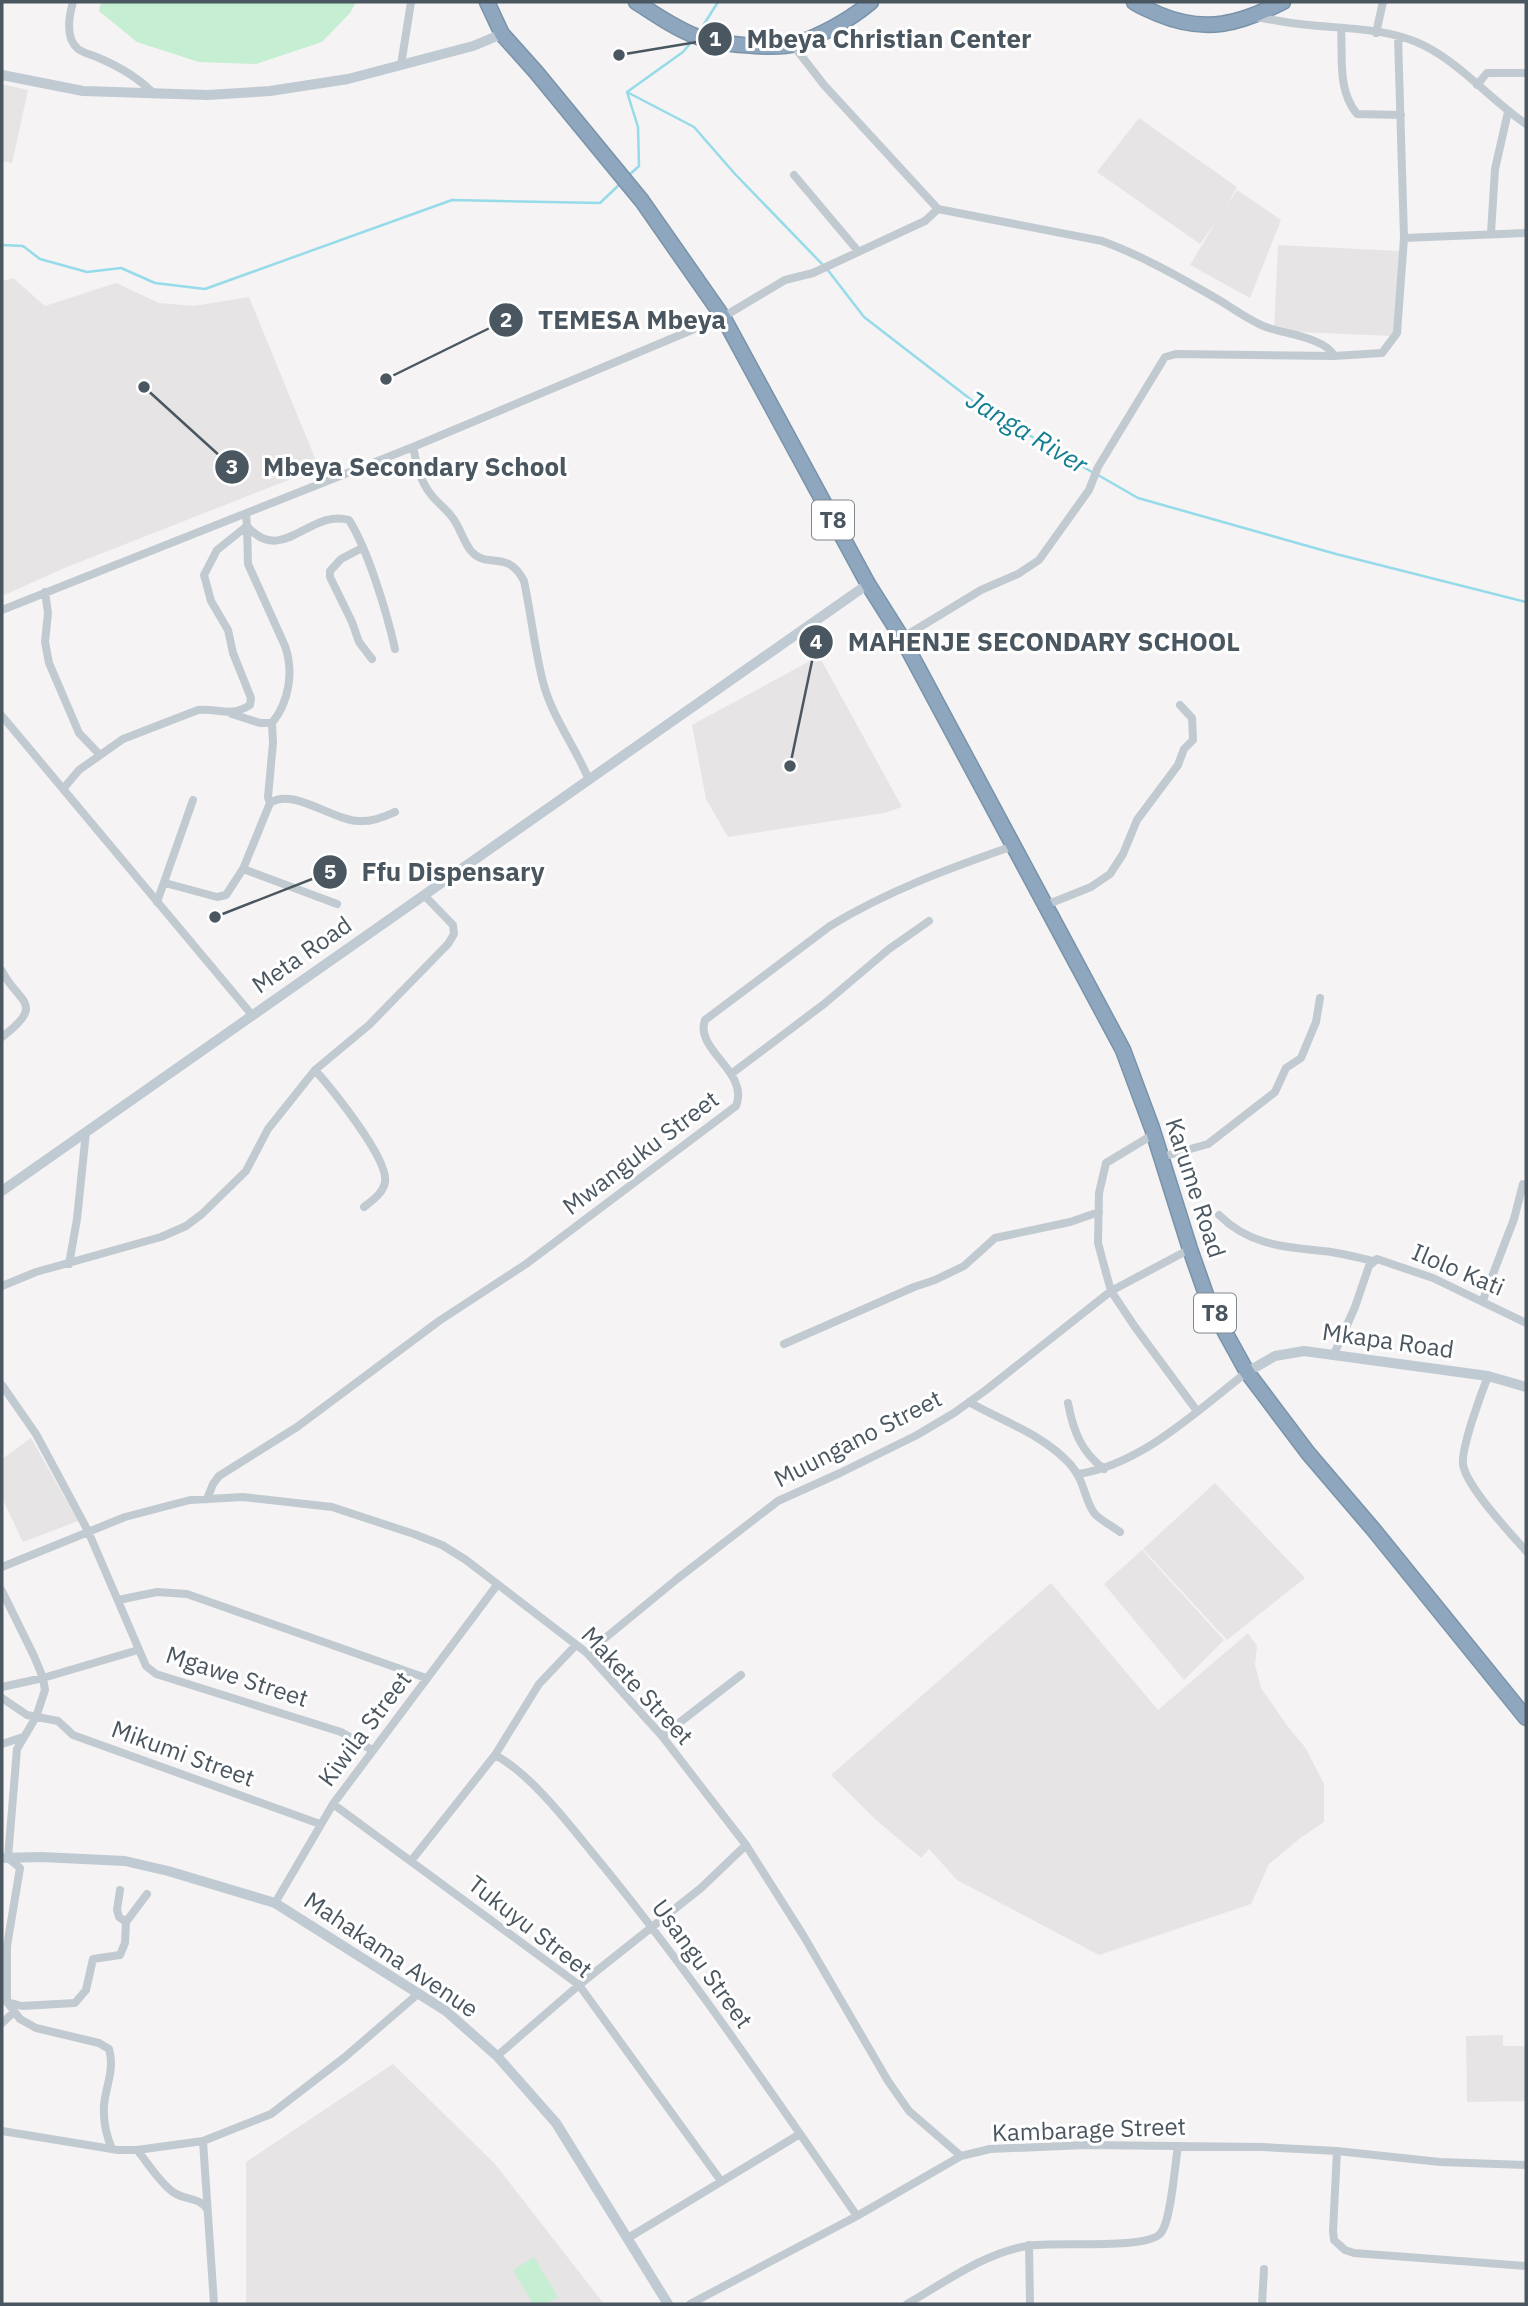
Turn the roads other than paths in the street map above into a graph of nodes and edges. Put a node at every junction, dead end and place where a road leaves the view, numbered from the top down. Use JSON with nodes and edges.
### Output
{"nodes":[{"id":1,"x":73,"y":2,"type":"edge"},
{"id":2,"x":411,"y":2,"type":"edge"},
{"id":3,"x":487,"y":2,"type":"edge"},
{"id":4,"x":636,"y":2,"type":"edge"},
{"id":5,"x":871,"y":2,"type":"edge"},
{"id":6,"x":1134,"y":2,"type":"edge"},
{"id":7,"x":1283,"y":2,"type":"edge"},
{"id":8,"x":1383,"y":2,"type":"edge"},
{"id":9,"x":1253,"y":17,"type":"junction"},
{"id":10,"x":1341,"y":28,"type":"junction"},
{"id":11,"x":1377,"y":33,"type":"junction"},
{"id":12,"x":502,"y":34,"type":"junction"},
{"id":13,"x":1398,"y":36,"type":"junction"},
{"id":14,"x":793,"y":45,"type":"junction"},
{"id":15,"x":401,"y":65,"type":"junction"},
{"id":16,"x":1526,"y":73,"type":"edge"},
{"id":17,"x":2,"y":75,"type":"edge"},
{"id":18,"x":1477,"y":85,"type":"junction"},
{"id":19,"x":154,"y":94,"type":"junction"},
{"id":20,"x":1508,"y":112,"type":"junction"},
{"id":21,"x":1401,"y":116,"type":"junction"},
{"id":22,"x":1526,"y":124,"type":"edge"},
{"id":23,"x":794,"y":175,"type":"dead end"},
{"id":24,"x":938,"y":209,"type":"junction"},
{"id":25,"x":1491,"y":233,"type":"junction"},
{"id":26,"x":1526,"y":233,"type":"edge"},
{"id":27,"x":1404,"y":237,"type":"junction"},
{"id":28,"x":858,"y":251,"type":"junction"},
{"id":29,"x":723,"y":317,"type":"junction"},
{"id":30,"x":1334,"y":356,"type":"junction"},
{"id":31,"x":413,"y":447,"type":"junction"},
{"id":32,"x":246,"y":514,"type":"junction"},
{"id":33,"x":247,"y":526,"type":"junction"},
{"id":34,"x":362,"y":548,"type":"junction"},
{"id":35,"x":868,"y":584,"type":"junction"},
{"id":36,"x":45,"y":592,"type":"junction"},
{"id":37,"x":2,"y":610,"type":"edge"},
{"id":38,"x":902,"y":638,"type":"junction"},
{"id":39,"x":395,"y":649,"type":"dead end"},
{"id":40,"x":372,"y":659,"type":"dead end"},
{"id":41,"x":1180,"y":705,"type":"dead end"},
{"id":42,"x":232,"y":714,"type":"junction"},
{"id":43,"x":2,"y":716,"type":"edge"},
{"id":44,"x":272,"y":723,"type":"junction"},
{"id":45,"x":99,"y":754,"type":"junction"},
{"id":46,"x":589,"y":779,"type":"junction"},
{"id":47,"x":62,"y":789,"type":"junction"},
{"id":48,"x":193,"y":800,"type":"dead end"},
{"id":49,"x":270,"y":803,"type":"junction"},
{"id":50,"x":396,"y":811,"type":"dead end"},
{"id":51,"x":1013,"y":846,"type":"junction"},
{"id":52,"x":243,"y":869,"type":"junction"},
{"id":53,"x":166,"y":883,"type":"junction"},
{"id":54,"x":424,"y":895,"type":"junction"},
{"id":55,"x":158,"y":902,"type":"junction"},
{"id":56,"x":337,"y":904,"type":"dead end"},
{"id":57,"x":1046,"y":905,"type":"junction"},
{"id":58,"x":929,"y":921,"type":"dead end"},
{"id":59,"x":2,"y":971,"type":"edge"},
{"id":60,"x":1320,"y":998,"type":"dead end"},
{"id":61,"x":253,"y":1015,"type":"junction"},
{"id":62,"x":2,"y":1037,"type":"edge"},
{"id":63,"x":315,"y":1070,"type":"junction"},
{"id":64,"x":730,"y":1074,"type":"junction"},
{"id":65,"x":86,"y":1132,"type":"junction"},
{"id":66,"x":1154,"y":1134,"type":"junction"},
{"id":67,"x":1162,"y":1157,"type":"junction"},
{"id":68,"x":1523,"y":1184,"type":"dead end"},
{"id":69,"x":2,"y":1191,"type":"edge"},
{"id":70,"x":365,"y":1207,"type":"dead end"},
{"id":71,"x":1099,"y":1212,"type":"junction"},
{"id":72,"x":1219,"y":1215,"type":"dead end"},
{"id":73,"x":1190,"y":1249,"type":"junction"},
{"id":74,"x":1373,"y":1261,"type":"junction"},
{"id":75,"x":69,"y":1264,"type":"junction"},
{"id":76,"x":2,"y":1286,"type":"edge"},
{"id":77,"x":1111,"y":1290,"type":"junction"},
{"id":78,"x":1483,"y":1300,"type":"junction"},
{"id":79,"x":1526,"y":1323,"type":"edge"},
{"id":80,"x":784,"y":1344,"type":"dead end"},
{"id":81,"x":1334,"y":1354,"type":"junction"},
{"id":82,"x":1247,"y":1372,"type":"junction"},
{"id":83,"x":1488,"y":1376,"type":"junction"},
{"id":84,"x":2,"y":1385,"type":"edge"},
{"id":85,"x":1526,"y":1387,"type":"edge"},
{"id":86,"x":969,"y":1402,"type":"junction"},
{"id":87,"x":1068,"y":1403,"type":"dead end"},
{"id":88,"x":1197,"y":1411,"type":"junction"},
{"id":89,"x":1104,"y":1469,"type":"junction"},
{"id":90,"x":1078,"y":1474,"type":"junction"},
{"id":91,"x":207,"y":1499,"type":"junction"},
{"id":92,"x":88,"y":1531,"type":"junction"},
{"id":93,"x":1120,"y":1532,"type":"dead end"},
{"id":94,"x":1526,"y":1551,"type":"edge"},
{"id":95,"x":2,"y":1567,"type":"edge"},
{"id":96,"x":497,"y":1586,"type":"junction"},
{"id":97,"x":2,"y":1591,"type":"edge"},
{"id":98,"x":118,"y":1600,"type":"junction"},
{"id":99,"x":576,"y":1645,"type":"junction"},
{"id":100,"x":138,"y":1650,"type":"junction"},
{"id":101,"x":587,"y":1653,"type":"junction"},
{"id":102,"x":741,"y":1675,"type":"dead end"},
{"id":103,"x":43,"y":1678,"type":"junction"},
{"id":104,"x":426,"y":1678,"type":"junction"},
{"id":105,"x":2,"y":1687,"type":"edge"},
{"id":106,"x":2,"y":1698,"type":"edge"},
{"id":107,"x":36,"y":1717,"type":"junction"},
{"id":108,"x":1526,"y":1718,"type":"edge"},
{"id":109,"x":662,"y":1736,"type":"junction"},
{"id":110,"x":23,"y":1737,"type":"junction"},
{"id":111,"x":2,"y":1744,"type":"edge"},
{"id":112,"x":372,"y":1750,"type":"junction"},
{"id":113,"x":495,"y":1755,"type":"junction"},
{"id":114,"x":332,"y":1804,"type":"junction"},
{"id":115,"x":320,"y":1824,"type":"junction"},
{"id":116,"x":746,"y":1845,"type":"junction"},
{"id":117,"x":5,"y":1858,"type":"edge"},
{"id":118,"x":411,"y":1861,"type":"junction"},
{"id":119,"x":120,"y":1890,"type":"dead end"},
{"id":120,"x":147,"y":1894,"type":"dead end"},
{"id":121,"x":275,"y":1903,"type":"junction"},
{"id":122,"x":125,"y":1922,"type":"junction"},
{"id":123,"x":653,"y":1926,"type":"junction"},
{"id":124,"x":579,"y":1985,"type":"junction"},
{"id":125,"x":419,"y":1993,"type":"junction"},
{"id":126,"x":7,"y":2002,"type":"junction"},
{"id":127,"x":14,"y":2012,"type":"junction"},
{"id":128,"x":2,"y":2023,"type":"edge"},
{"id":129,"x":498,"y":2056,"type":"junction"},
{"id":130,"x":2,"y":2131,"type":"edge"},
{"id":131,"x":800,"y":2134,"type":"junction"},
{"id":132,"x":204,"y":2141,"type":"junction"},
{"id":133,"x":1178,"y":2146,"type":"junction"},
{"id":134,"x":112,"y":2150,"type":"junction"},
{"id":135,"x":136,"y":2150,"type":"junction"},
{"id":136,"x":1337,"y":2151,"type":"junction"},
{"id":137,"x":961,"y":2156,"type":"junction"},
{"id":138,"x":1526,"y":2165,"type":"edge"},
{"id":139,"x":721,"y":2181,"type":"junction"},
{"id":140,"x":208,"y":2211,"type":"junction"},
{"id":141,"x":857,"y":2216,"type":"junction"},
{"id":142,"x":628,"y":2238,"type":"junction"},
{"id":143,"x":1028,"y":2245,"type":"junction"},
{"id":144,"x":1526,"y":2266,"type":"edge"},
{"id":145,"x":1264,"y":2269,"type":"dead end"},
{"id":146,"x":214,"y":2304,"type":"edge"},
{"id":147,"x":668,"y":2304,"type":"edge"},
{"id":148,"x":690,"y":2304,"type":"edge"},
{"id":149,"x":907,"y":2304,"type":"edge"},
{"id":150,"x":1030,"y":2304,"type":"edge"},
{"id":151,"x":1262,"y":2304,"type":"edge"}],
"edges":[{"from":1,"to":19,"type":"street"},
{"from":2,"to":15,"type":"street"},
{"from":3,"to":12,"type":"highway","number":"T8"},
{"from":4,"to":14,"type":"highway"},
{"from":5,"to":14,"type":"highway"},
{"from":6,"to":9,"type":"highway"},
{"from":7,"to":9,"type":"highway"},
{"from":8,"to":11,"type":"street"},
{"from":9,"to":10,"type":"street"},
{"from":10,"to":11,"type":"street"},
{"from":10,"to":21,"type":"street"},
{"from":11,"to":13,"type":"street"},
{"from":12,"to":15,"type":"street"},
{"from":12,"to":29,"type":"highway","number":"T8"},
{"from":13,"to":18,"type":"street"},
{"from":13,"to":21,"type":"street"},
{"from":14,"to":24,"type":"street"},
{"from":15,"to":19,"type":"street"},
{"from":16,"to":18,"type":"street"},
{"from":17,"to":19,"type":"street"},
{"from":18,"to":20,"type":"street"},
{"from":20,"to":22,"type":"street"},
{"from":20,"to":25,"type":"street"},
{"from":21,"to":27,"type":"street"},
{"from":23,"to":28,"type":"street"},
{"from":24,"to":28,"type":"street"},
{"from":24,"to":30,"type":"street"},
{"from":25,"to":26,"type":"street"},
{"from":25,"to":27,"type":"street"},
{"from":27,"to":30,"type":"street"},
{"from":28,"to":29,"type":"street"},
{"from":29,"to":31,"type":"street"},
{"from":29,"to":35,"type":"highway","number":"T8"},
{"from":30,"to":38,"type":"street"},
{"from":31,"to":32,"type":"street"},
{"from":31,"to":46,"type":"street"},
{"from":32,"to":33,"type":"street"},
{"from":32,"to":36,"type":"street"},
{"from":33,"to":34,"type":"street"},
{"from":33,"to":42,"type":"street"},
{"from":33,"to":44,"type":"street"},
{"from":34,"to":39,"type":"street"},
{"from":34,"to":40,"type":"street"},
{"from":35,"to":38,"type":"highway","number":"T8"},
{"from":35,"to":46,"type":"street","name":"Meta Road"},
{"from":36,"to":37,"type":"street"},
{"from":36,"to":45,"type":"street"},
{"from":38,"to":51,"type":"highway","number":"T8"},
{"from":41,"to":57,"type":"street"},
{"from":42,"to":44,"type":"street"},
{"from":42,"to":45,"type":"street"},
{"from":43,"to":47,"type":"street"},
{"from":44,"to":49,"type":"street"},
{"from":45,"to":47,"type":"street"},
{"from":46,"to":54,"type":"street","name":"Meta Road"},
{"from":47,"to":55,"type":"street"},
{"from":48,"to":53,"type":"street"},
{"from":49,"to":50,"type":"street"},
{"from":49,"to":52,"type":"street"},
{"from":51,"to":57,"type":"highway","name":"Karume Road","number":"T8"},
{"from":51,"to":64,"type":"street","name":"Mwanguku Street"},
{"from":52,"to":53,"type":"street"},
{"from":52,"to":56,"type":"street"},
{"from":53,"to":55,"type":"street"},
{"from":54,"to":61,"type":"street","name":"Meta Road"},
{"from":54,"to":63,"type":"street"},
{"from":55,"to":61,"type":"street"},
{"from":57,"to":66,"type":"highway","name":"Karume Road","number":"T8"},
{"from":58,"to":64,"type":"street"},
{"from":59,"to":62,"type":"street"},
{"from":60,"to":67,"type":"street"},
{"from":61,"to":65,"type":"street","name":"Meta Road"},
{"from":63,"to":70,"type":"street"},
{"from":63,"to":75,"type":"street"},
{"from":64,"to":91,"type":"street","name":"Mwanguku Street"},
{"from":65,"to":69,"type":"street","name":"Meta Road"},
{"from":65,"to":75,"type":"street"},
{"from":66,"to":67,"type":"highway","name":"Karume Road","number":"T8"},
{"from":66,"to":71,"type":"street"},
{"from":67,"to":73,"type":"highway","name":"Karume Road","number":"T8"},
{"from":68,"to":78,"type":"street"},
{"from":71,"to":77,"type":"street"},
{"from":71,"to":80,"type":"street"},
{"from":72,"to":74,"type":"street","name":"Ilolo Kati"},
{"from":73,"to":77,"type":"street","name":"Muungano Street"},
{"from":73,"to":82,"type":"highway","name":"Karume Road","number":"T8"},
{"from":74,"to":78,"type":"street","name":"Ilolo Kati"},
{"from":74,"to":81,"type":"street"},
{"from":75,"to":76,"type":"street"},
{"from":77,"to":86,"type":"street","name":"Muungano Street"},
{"from":77,"to":88,"type":"street"},
{"from":78,"to":79,"type":"street","name":"Ilolo Kati"},
{"from":81,"to":82,"type":"street","name":"Mkapa Road"},
{"from":81,"to":83,"type":"street","name":"Mkapa Road"},
{"from":82,"to":88,"type":"street"},
{"from":82,"to":108,"type":"highway","name":"Karume Road","number":"T8"},
{"from":83,"to":85,"type":"street","name":"Mkapa Road"},
{"from":83,"to":94,"type":"street"},
{"from":84,"to":92,"type":"street","name":"Mgawe Street"},
{"from":86,"to":90,"type":"street"},
{"from":86,"to":101,"type":"street","name":"Muungano Street"},
{"from":87,"to":89,"type":"street"},
{"from":88,"to":89,"type":"street"},
{"from":89,"to":90,"type":"street"},
{"from":90,"to":93,"type":"street"},
{"from":91,"to":92,"type":"street","name":"Makete Street"},
{"from":91,"to":96,"type":"street","name":"Makete Street"},
{"from":92,"to":95,"type":"street","name":"Makete Street"},
{"from":92,"to":98,"type":"street","name":"Mgawe Street"},
{"from":96,"to":99,"type":"street","name":"Makete Street"},
{"from":96,"to":104,"type":"street","name":"Kiwila Street"},
{"from":97,"to":103,"type":"street"},
{"from":98,"to":100,"type":"street","name":"Mgawe Street"},
{"from":98,"to":104,"type":"street"},
{"from":99,"to":101,"type":"street","name":"Makete Street"},
{"from":99,"to":113,"type":"street"},
{"from":100,"to":103,"type":"street"},
{"from":100,"to":112,"type":"street","name":"Mgawe Street"},
{"from":101,"to":109,"type":"street","name":"Makete Street"},
{"from":102,"to":109,"type":"street"},
{"from":103,"to":105,"type":"street"},
{"from":103,"to":107,"type":"street"},
{"from":104,"to":112,"type":"street","name":"Kiwila Street"},
{"from":106,"to":107,"type":"street","name":"Mikumi Street"},
{"from":107,"to":110,"type":"street"},
{"from":107,"to":115,"type":"street","name":"Mikumi Street"},
{"from":109,"to":116,"type":"street","name":"Makete Street"},
{"from":110,"to":111,"type":"street"},
{"from":110,"to":117,"type":"street"},
{"from":112,"to":114,"type":"street","name":"Kiwila Street"},
{"from":113,"to":118,"type":"street"},
{"from":113,"to":123,"type":"street","name":"Usangu Street"},
{"from":114,"to":115,"type":"street","name":"Kiwila Street"},
{"from":114,"to":118,"type":"street","name":"Tukuyu Street"},
{"from":115,"to":121,"type":"street","name":"Kiwila Street"},
{"from":116,"to":123,"type":"street"},
{"from":116,"to":137,"type":"street","name":"Makete Street"},
{"from":117,"to":121,"type":"street","name":"Mahakama Avenue"},
{"from":117,"to":126,"type":"street"},
{"from":118,"to":124,"type":"street","name":"Tukuyu Street"},
{"from":119,"to":122,"type":"street"},
{"from":120,"to":122,"type":"street"},
{"from":121,"to":125,"type":"street","name":"Mahakama Avenue"},
{"from":122,"to":126,"type":"street"},
{"from":123,"to":124,"type":"street"},
{"from":123,"to":131,"type":"street","name":"Usangu Street"},
{"from":124,"to":129,"type":"street"},
{"from":124,"to":139,"type":"street","name":"Tukuyu Street"},
{"from":125,"to":129,"type":"street","name":"Mahakama Avenue"},
{"from":125,"to":132,"type":"street"},
{"from":126,"to":127,"type":"street"},
{"from":127,"to":128,"type":"street"},
{"from":127,"to":134,"type":"street"},
{"from":129,"to":142,"type":"street","name":"Mahakama Avenue"},
{"from":130,"to":134,"type":"street"},
{"from":131,"to":139,"type":"street"},
{"from":131,"to":141,"type":"street","name":"Usangu Street"},
{"from":132,"to":135,"type":"street"},
{"from":132,"to":140,"type":"street"},
{"from":133,"to":136,"type":"street","name":"Kambarage Street"},
{"from":133,"to":137,"type":"street","name":"Kambarage Street"},
{"from":133,"to":143,"type":"street"},
{"from":134,"to":135,"type":"street"},
{"from":135,"to":140,"type":"street"},
{"from":136,"to":138,"type":"street","name":"Kambarage Street"},
{"from":136,"to":144,"type":"street"},
{"from":137,"to":141,"type":"street","name":"Kambarage Street"},
{"from":139,"to":142,"type":"street"},
{"from":140,"to":146,"type":"street"},
{"from":141,"to":148,"type":"street","name":"Kambarage Street"},
{"from":142,"to":147,"type":"street","name":"Mahakama Avenue"},
{"from":143,"to":149,"type":"street"},
{"from":143,"to":150,"type":"street"},
{"from":145,"to":151,"type":"street"}]}
